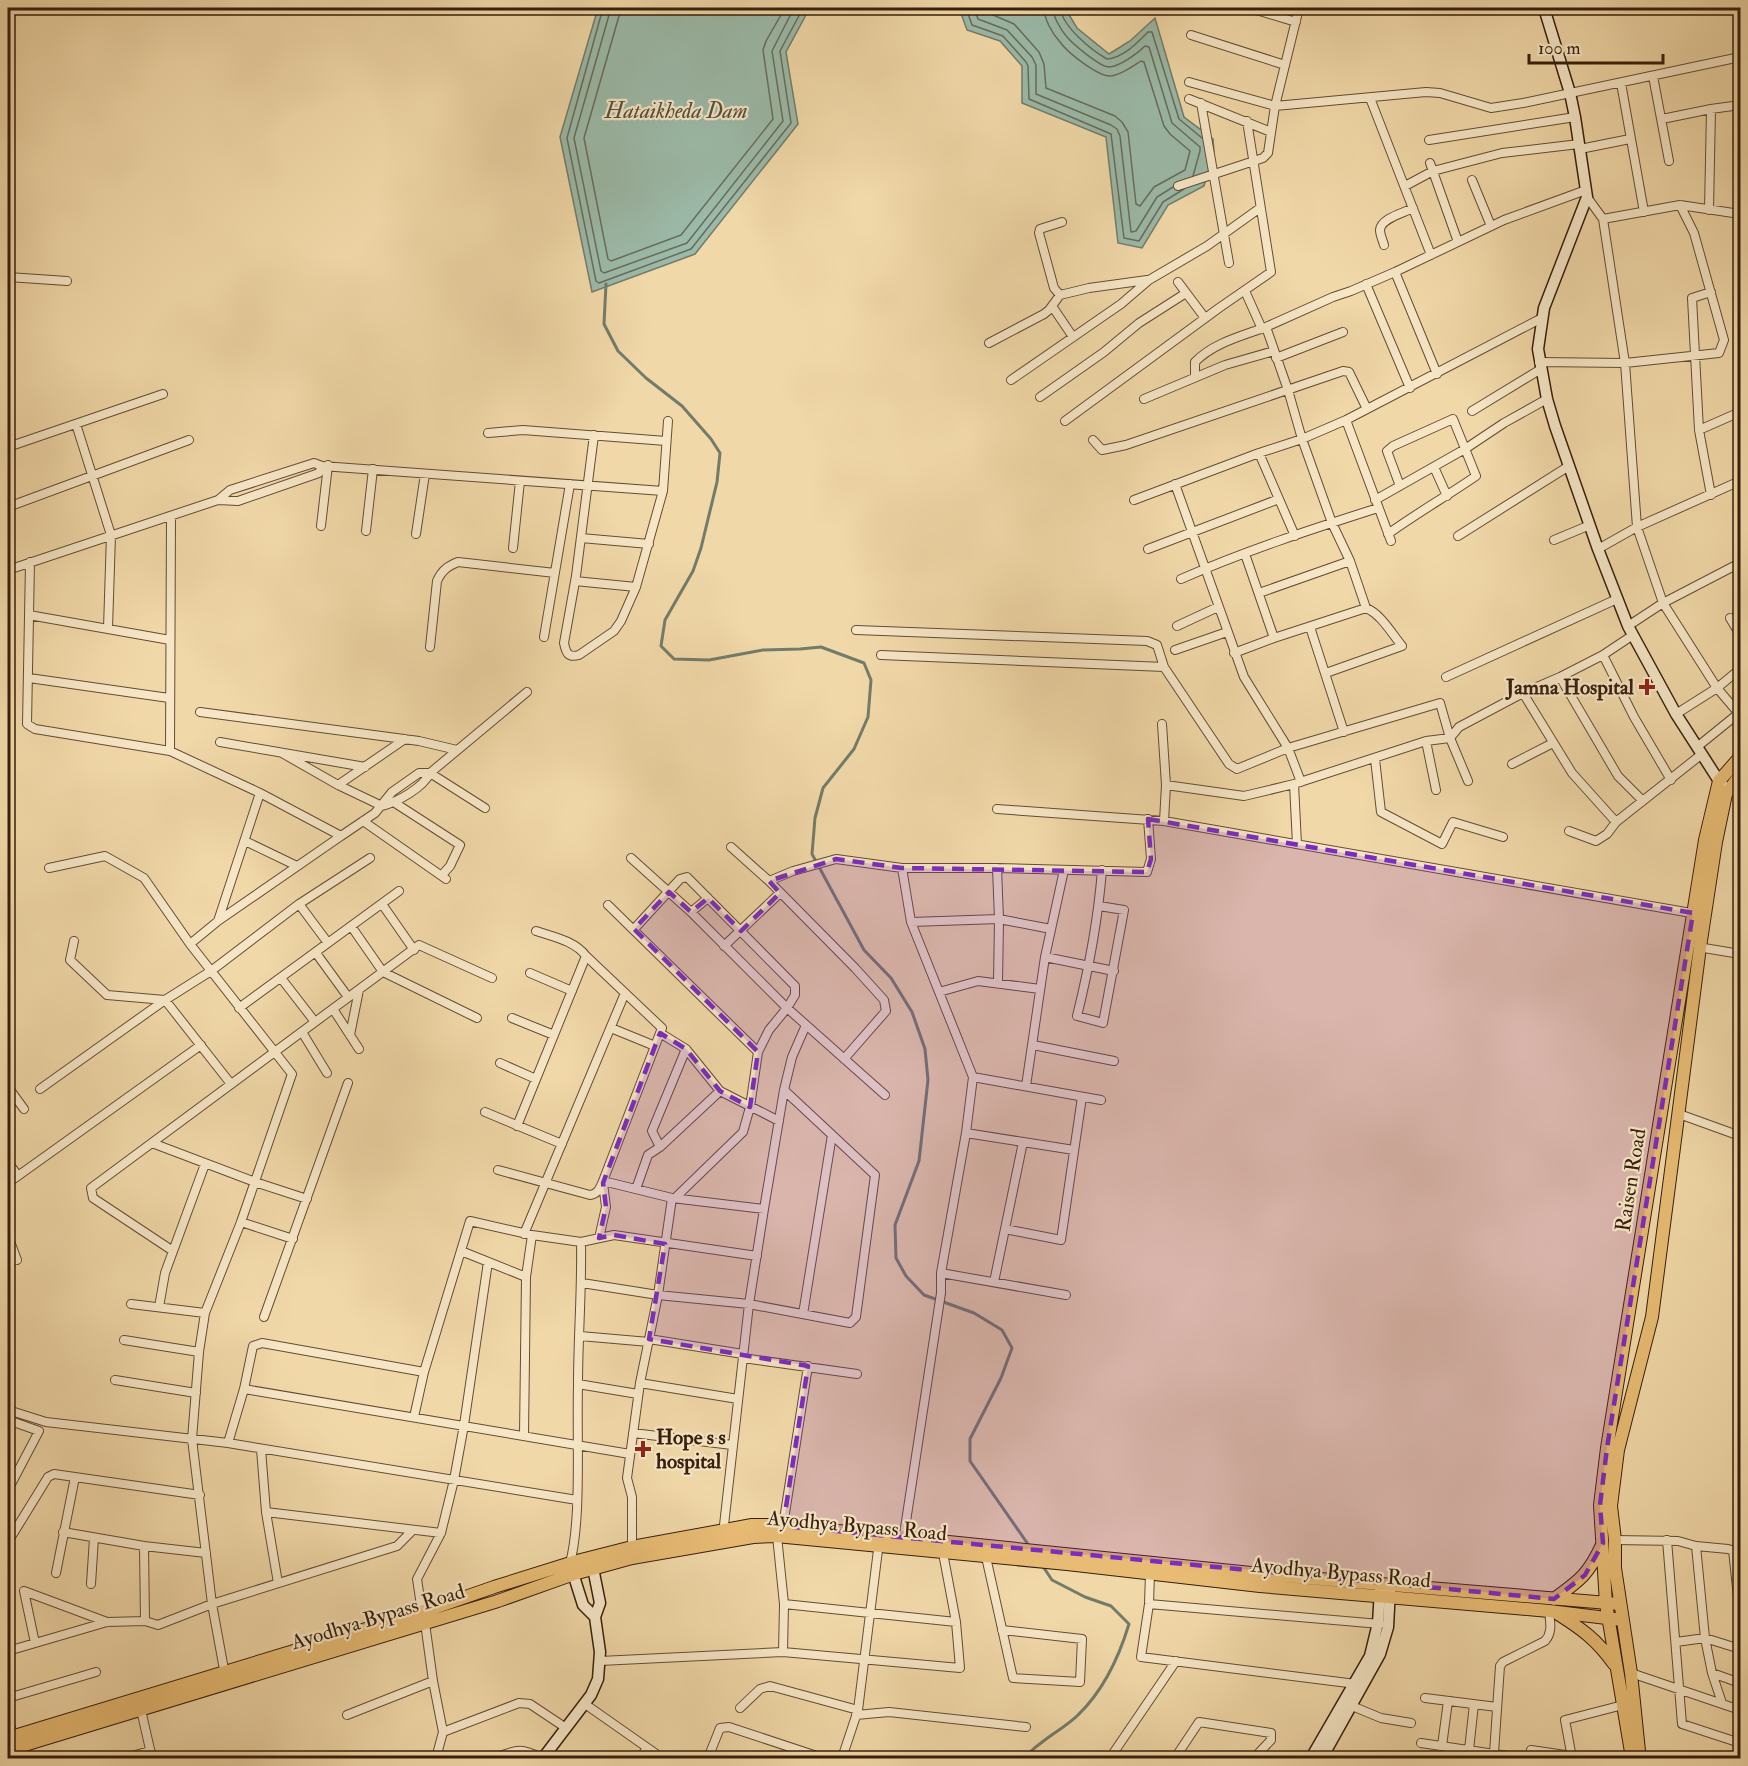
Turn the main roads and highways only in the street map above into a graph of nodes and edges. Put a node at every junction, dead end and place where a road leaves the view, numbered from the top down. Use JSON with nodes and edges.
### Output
{"nodes":[{"id":1,"x":1740,"y":757,"type":"edge"},
{"id":2,"x":1740,"y":775,"type":"edge"},
{"id":3,"x":1699,"y":914,"type":"junction"},
{"id":4,"x":1694,"y":946,"type":"junction"},
{"id":5,"x":1628,"y":1318,"type":"junction"},
{"id":6,"x":1651,"y":1323,"type":"junction"},
{"id":7,"x":724,"y":1535,"type":"junction"},
{"id":8,"x":903,"y":1543,"type":"junction"},
{"id":9,"x":1602,"y":1544,"type":"junction"},
{"id":10,"x":1006,"y":1554,"type":"junction"},
{"id":11,"x":1066,"y":1559,"type":"junction"},
{"id":12,"x":592,"y":1564,"type":"junction"},
{"id":13,"x":1385,"y":1590,"type":"junction"},
{"id":14,"x":1606,"y":1604,"type":"junction"},
{"id":15,"x":1620,"y":1604,"type":"junction"},
{"id":16,"x":1553,"y":1607,"type":"junction"},
{"id":17,"x":1609,"y":1619,"type":"junction"},
{"id":18,"x":1623,"y":1620,"type":"junction"},
{"id":19,"x":1617,"y":1667,"type":"junction"},
{"id":20,"x":226,"y":1677,"type":"junction"},
{"id":21,"x":10,"y":1737,"type":"edge"},
{"id":22,"x":8,"y":1750,"type":"edge"},
{"id":23,"x":1632,"y":1758,"type":"edge"},
{"id":24,"x":1639,"y":1758,"type":"edge"}],
"edges":[{"from":1,"to":3,"type":"main road","name":"Raisen Road"},
{"from":2,"to":3,"type":"main road","name":"Raisen Road"},
{"from":3,"to":4,"type":"main road","name":"Raisen Road"},
{"from":4,"to":5,"type":"main road","name":"Raisen Road"},
{"from":4,"to":6,"type":"main road","name":"Raisen Road"},
{"from":5,"to":6,"type":"main road"},
{"from":5,"to":9,"type":"main road","name":"Raisen Road"},
{"from":6,"to":15,"type":"main road","name":"Raisen Road"},
{"from":7,"to":8,"type":"main road","name":"Ayodhya Bypass Road"},
{"from":7,"to":12,"type":"main road","name":"Ayodhya Bypass Road"},
{"from":7,"to":12,"type":"main road","name":"Ayodhya Bypass Road"},
{"from":8,"to":10,"type":"main road","name":"Ayodhya Bypass Road"},
{"from":8,"to":10,"type":"main road","name":"Ayodhya Bypass Road"},
{"from":9,"to":14,"type":"main road","name":"Raisen Road"},
{"from":9,"to":16,"type":"main road"},
{"from":10,"to":11,"type":"main road","name":"Ayodhya Bypass Road"},
{"from":11,"to":13,"type":"main road","name":"Ayodhya Bypass Road"},
{"from":11,"to":13,"type":"main road","name":"Ayodhya Bypass Road"},
{"from":12,"to":20,"type":"main road","name":"Ayodhya Bypass Road"},
{"from":13,"to":16,"type":"main road","name":"Ayodhya Bypass Road"},
{"from":14,"to":15,"type":"main road","name":"Ayodhya Bypass Road"},
{"from":14,"to":16,"type":"main road","name":"Ayodhya Bypass Road"},
{"from":14,"to":17,"type":"main road","name":"Raisen Road"},
{"from":15,"to":18,"type":"main road","name":"Raisen Road"},
{"from":16,"to":17,"type":"main road","name":"Ayodhya Bypass Road"},
{"from":16,"to":19,"type":"main road"},
{"from":17,"to":18,"type":"main road","name":"Ayodhya Bypass Road"},
{"from":17,"to":19,"type":"main road","name":"Raisen Road"},
{"from":18,"to":24,"type":"main road","name":"Raisen Road"},
{"from":19,"to":23,"type":"main road","name":"Raisen Road"},
{"from":20,"to":21,"type":"main road","name":"Ayodhya Bypass Road"},
{"from":20,"to":22,"type":"main road","name":"Ayodhya Bypass Road"}]}
